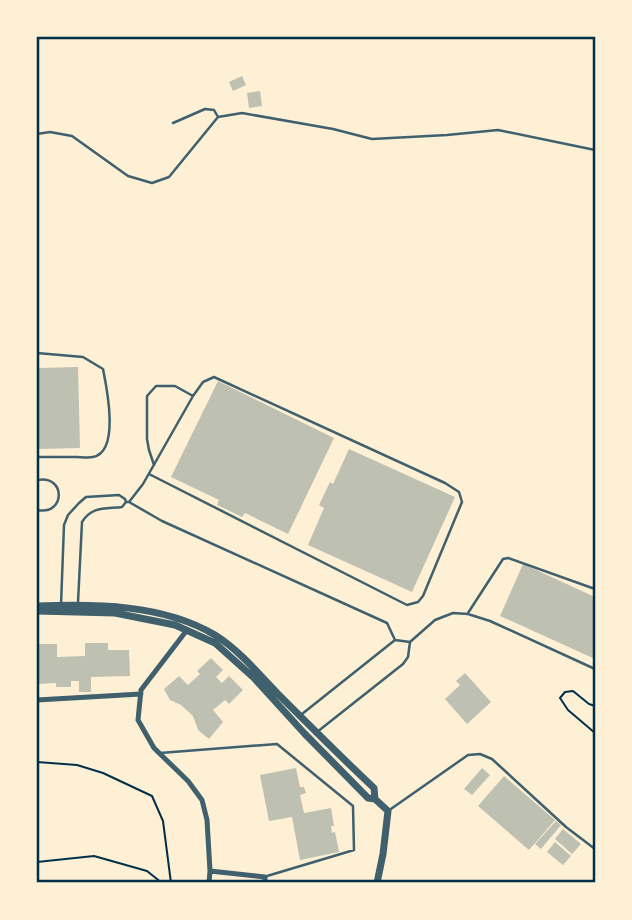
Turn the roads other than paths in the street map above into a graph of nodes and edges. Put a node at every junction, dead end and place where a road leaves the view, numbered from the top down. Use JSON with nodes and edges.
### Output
{"nodes":[{"id":1,"x":218,"y":117,"type":"junction"},
{"id":2,"x":173,"y":123,"type":"dead end"},
{"id":3,"x":37,"y":134,"type":"edge"},
{"id":4,"x":595,"y":150,"type":"edge"},
{"id":5,"x":37,"y":353,"type":"edge"},
{"id":6,"x":193,"y":396,"type":"junction"},
{"id":7,"x":37,"y":457,"type":"edge"},
{"id":8,"x":154,"y":465,"type":"junction"},
{"id":9,"x":149,"y":474,"type":"junction"},
{"id":10,"x":37,"y":480,"type":"edge"},
{"id":11,"x":128,"y":502,"type":"junction"},
{"id":12,"x":37,"y":510,"type":"edge"},
{"id":13,"x":595,"y":589,"type":"edge"},
{"id":14,"x":61,"y":605,"type":"junction"},
{"id":15,"x":37,"y":606,"type":"edge"},
{"id":16,"x":78,"y":606,"type":"junction"},
{"id":17,"x":37,"y":611,"type":"edge"},
{"id":18,"x":468,"y":614,"type":"junction"},
{"id":19,"x":187,"y":630,"type":"junction"},
{"id":20,"x":395,"y":640,"type":"junction"},
{"id":21,"x":410,"y":642,"type":"junction"},
{"id":22,"x":595,"y":669,"type":"edge"},
{"id":23,"x":141,"y":694,"type":"junction"},
{"id":24,"x":37,"y":700,"type":"edge"},
{"id":25,"x":300,"y":716,"type":"junction"},
{"id":26,"x":316,"y":733,"type":"junction"},
{"id":27,"x":160,"y":753,"type":"junction"},
{"id":28,"x":375,"y":799,"type":"junction"},
{"id":29,"x":388,"y":811,"type":"junction"},
{"id":30,"x":595,"y":849,"type":"edge"},
{"id":31,"x":210,"y":871,"type":"junction"},
{"id":32,"x":265,"y":880,"type":"edge"},
{"id":33,"x":209,"y":883,"type":"edge"},
{"id":34,"x":377,"y":883,"type":"edge"}],
"edges":[{"from":1,"to":2,"type":"lane"},
{"from":1,"to":3,"type":"lane"},
{"from":1,"to":4,"type":"lane"},
{"from":5,"to":7,"type":"lane"},
{"from":6,"to":8,"type":"lane"},
{"from":6,"to":8,"type":"lane"},
{"from":6,"to":9,"type":"lane"},
{"from":8,"to":9,"type":"lane"},
{"from":9,"to":11,"type":"lane"},
{"from":10,"to":12,"type":"lane"},
{"from":11,"to":14,"type":"lane"},
{"from":11,"to":16,"type":"lane"},
{"from":11,"to":20,"type":"lane"},
{"from":13,"to":18,"type":"lane"},
{"from":14,"to":15,"type":"street"},
{"from":14,"to":16,"type":"street"},
{"from":16,"to":25,"type":"street"},
{"from":17,"to":19,"type":"street"},
{"from":18,"to":21,"type":"lane"},
{"from":18,"to":22,"type":"lane"},
{"from":19,"to":23,"type":"street"},
{"from":19,"to":28,"type":"street"},
{"from":20,"to":21,"type":"lane"},
{"from":20,"to":25,"type":"lane"},
{"from":21,"to":26,"type":"lane"},
{"from":23,"to":24,"type":"street"},
{"from":23,"to":27,"type":"street"},
{"from":25,"to":26,"type":"street"},
{"from":26,"to":28,"type":"street"},
{"from":27,"to":31,"type":"street"},
{"from":27,"to":32,"type":"lane"},
{"from":28,"to":29,"type":"street"},
{"from":29,"to":30,"type":"lane"},
{"from":29,"to":34,"type":"street"},
{"from":31,"to":32,"type":"street"},
{"from":31,"to":33,"type":"street"}]}
